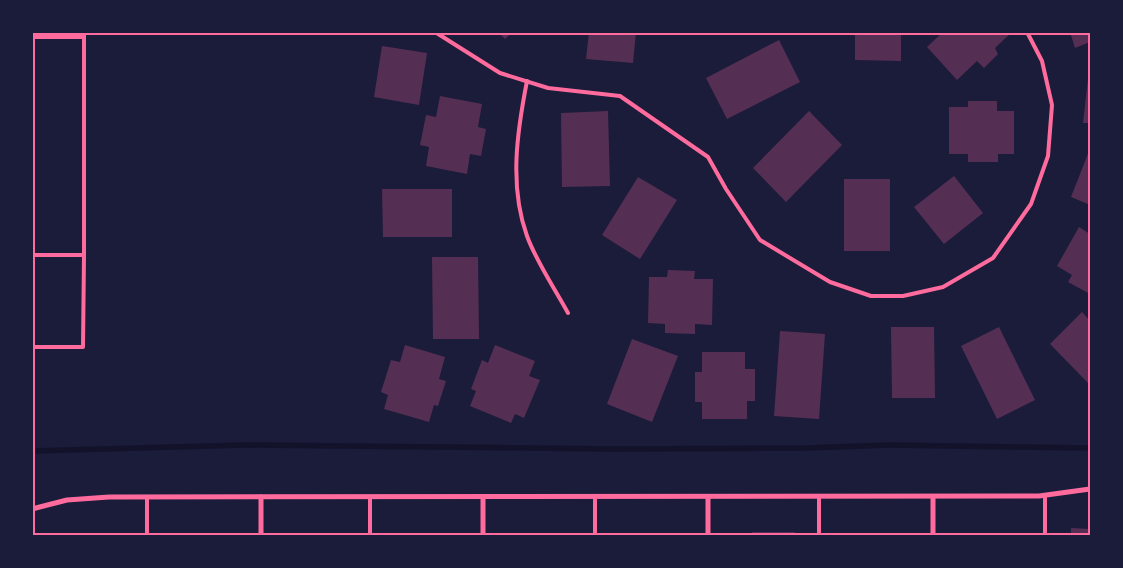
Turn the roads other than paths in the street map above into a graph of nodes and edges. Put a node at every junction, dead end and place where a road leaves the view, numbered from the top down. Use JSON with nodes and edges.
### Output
{"nodes":[{"id":1,"x":434,"y":32,"type":"edge"},
{"id":2,"x":1027,"y":32,"type":"edge"},
{"id":3,"x":84,"y":35,"type":"edge"},
{"id":4,"x":32,"y":37,"type":"edge"},
{"id":5,"x":527,"y":82,"type":"junction"},
{"id":6,"x":32,"y":255,"type":"edge"},
{"id":7,"x":84,"y":255,"type":"junction"},
{"id":8,"x":568,"y":313,"type":"dead end"},
{"id":9,"x":32,"y":347,"type":"edge"},
{"id":10,"x":1090,"y":489,"type":"edge"},
{"id":11,"x":1045,"y":496,"type":"junction"},
{"id":12,"x":147,"y":497,"type":"junction"},
{"id":13,"x":261,"y":497,"type":"junction"},
{"id":14,"x":370,"y":497,"type":"junction"},
{"id":15,"x":483,"y":497,"type":"junction"},
{"id":16,"x":933,"y":497,"type":"junction"},
{"id":17,"x":594,"y":498,"type":"junction"},
{"id":18,"x":708,"y":498,"type":"junction"},
{"id":19,"x":820,"y":498,"type":"junction"},
{"id":20,"x":32,"y":509,"type":"edge"},
{"id":21,"x":147,"y":536,"type":"edge"},
{"id":22,"x":260,"y":536,"type":"edge"},
{"id":23,"x":370,"y":536,"type":"edge"},
{"id":24,"x":483,"y":536,"type":"edge"},
{"id":25,"x":595,"y":536,"type":"edge"},
{"id":26,"x":708,"y":536,"type":"edge"},
{"id":27,"x":820,"y":536,"type":"edge"},
{"id":28,"x":933,"y":536,"type":"edge"},
{"id":29,"x":1045,"y":536,"type":"edge"}],
"edges":[{"from":1,"to":5,"type":"lane"},
{"from":2,"to":5,"type":"lane"},
{"from":3,"to":4,"type":"lane"},
{"from":3,"to":7,"type":"lane"},
{"from":5,"to":8,"type":"lane"},
{"from":6,"to":7,"type":"lane"},
{"from":7,"to":9,"type":"lane"},
{"from":10,"to":11,"type":"street"},
{"from":11,"to":16,"type":"street"},
{"from":11,"to":29,"type":"lane"},
{"from":12,"to":13,"type":"street"},
{"from":12,"to":20,"type":"street"},
{"from":12,"to":21,"type":"lane"},
{"from":13,"to":14,"type":"street"},
{"from":13,"to":22,"type":"street"},
{"from":14,"to":15,"type":"street"},
{"from":14,"to":23,"type":"lane"},
{"from":15,"to":17,"type":"street"},
{"from":15,"to":24,"type":"street"},
{"from":16,"to":19,"type":"street"},
{"from":16,"to":28,"type":"street"},
{"from":17,"to":18,"type":"street"},
{"from":17,"to":25,"type":"lane"},
{"from":18,"to":19,"type":"street"},
{"from":18,"to":26,"type":"street"},
{"from":19,"to":27,"type":"lane"}]}
